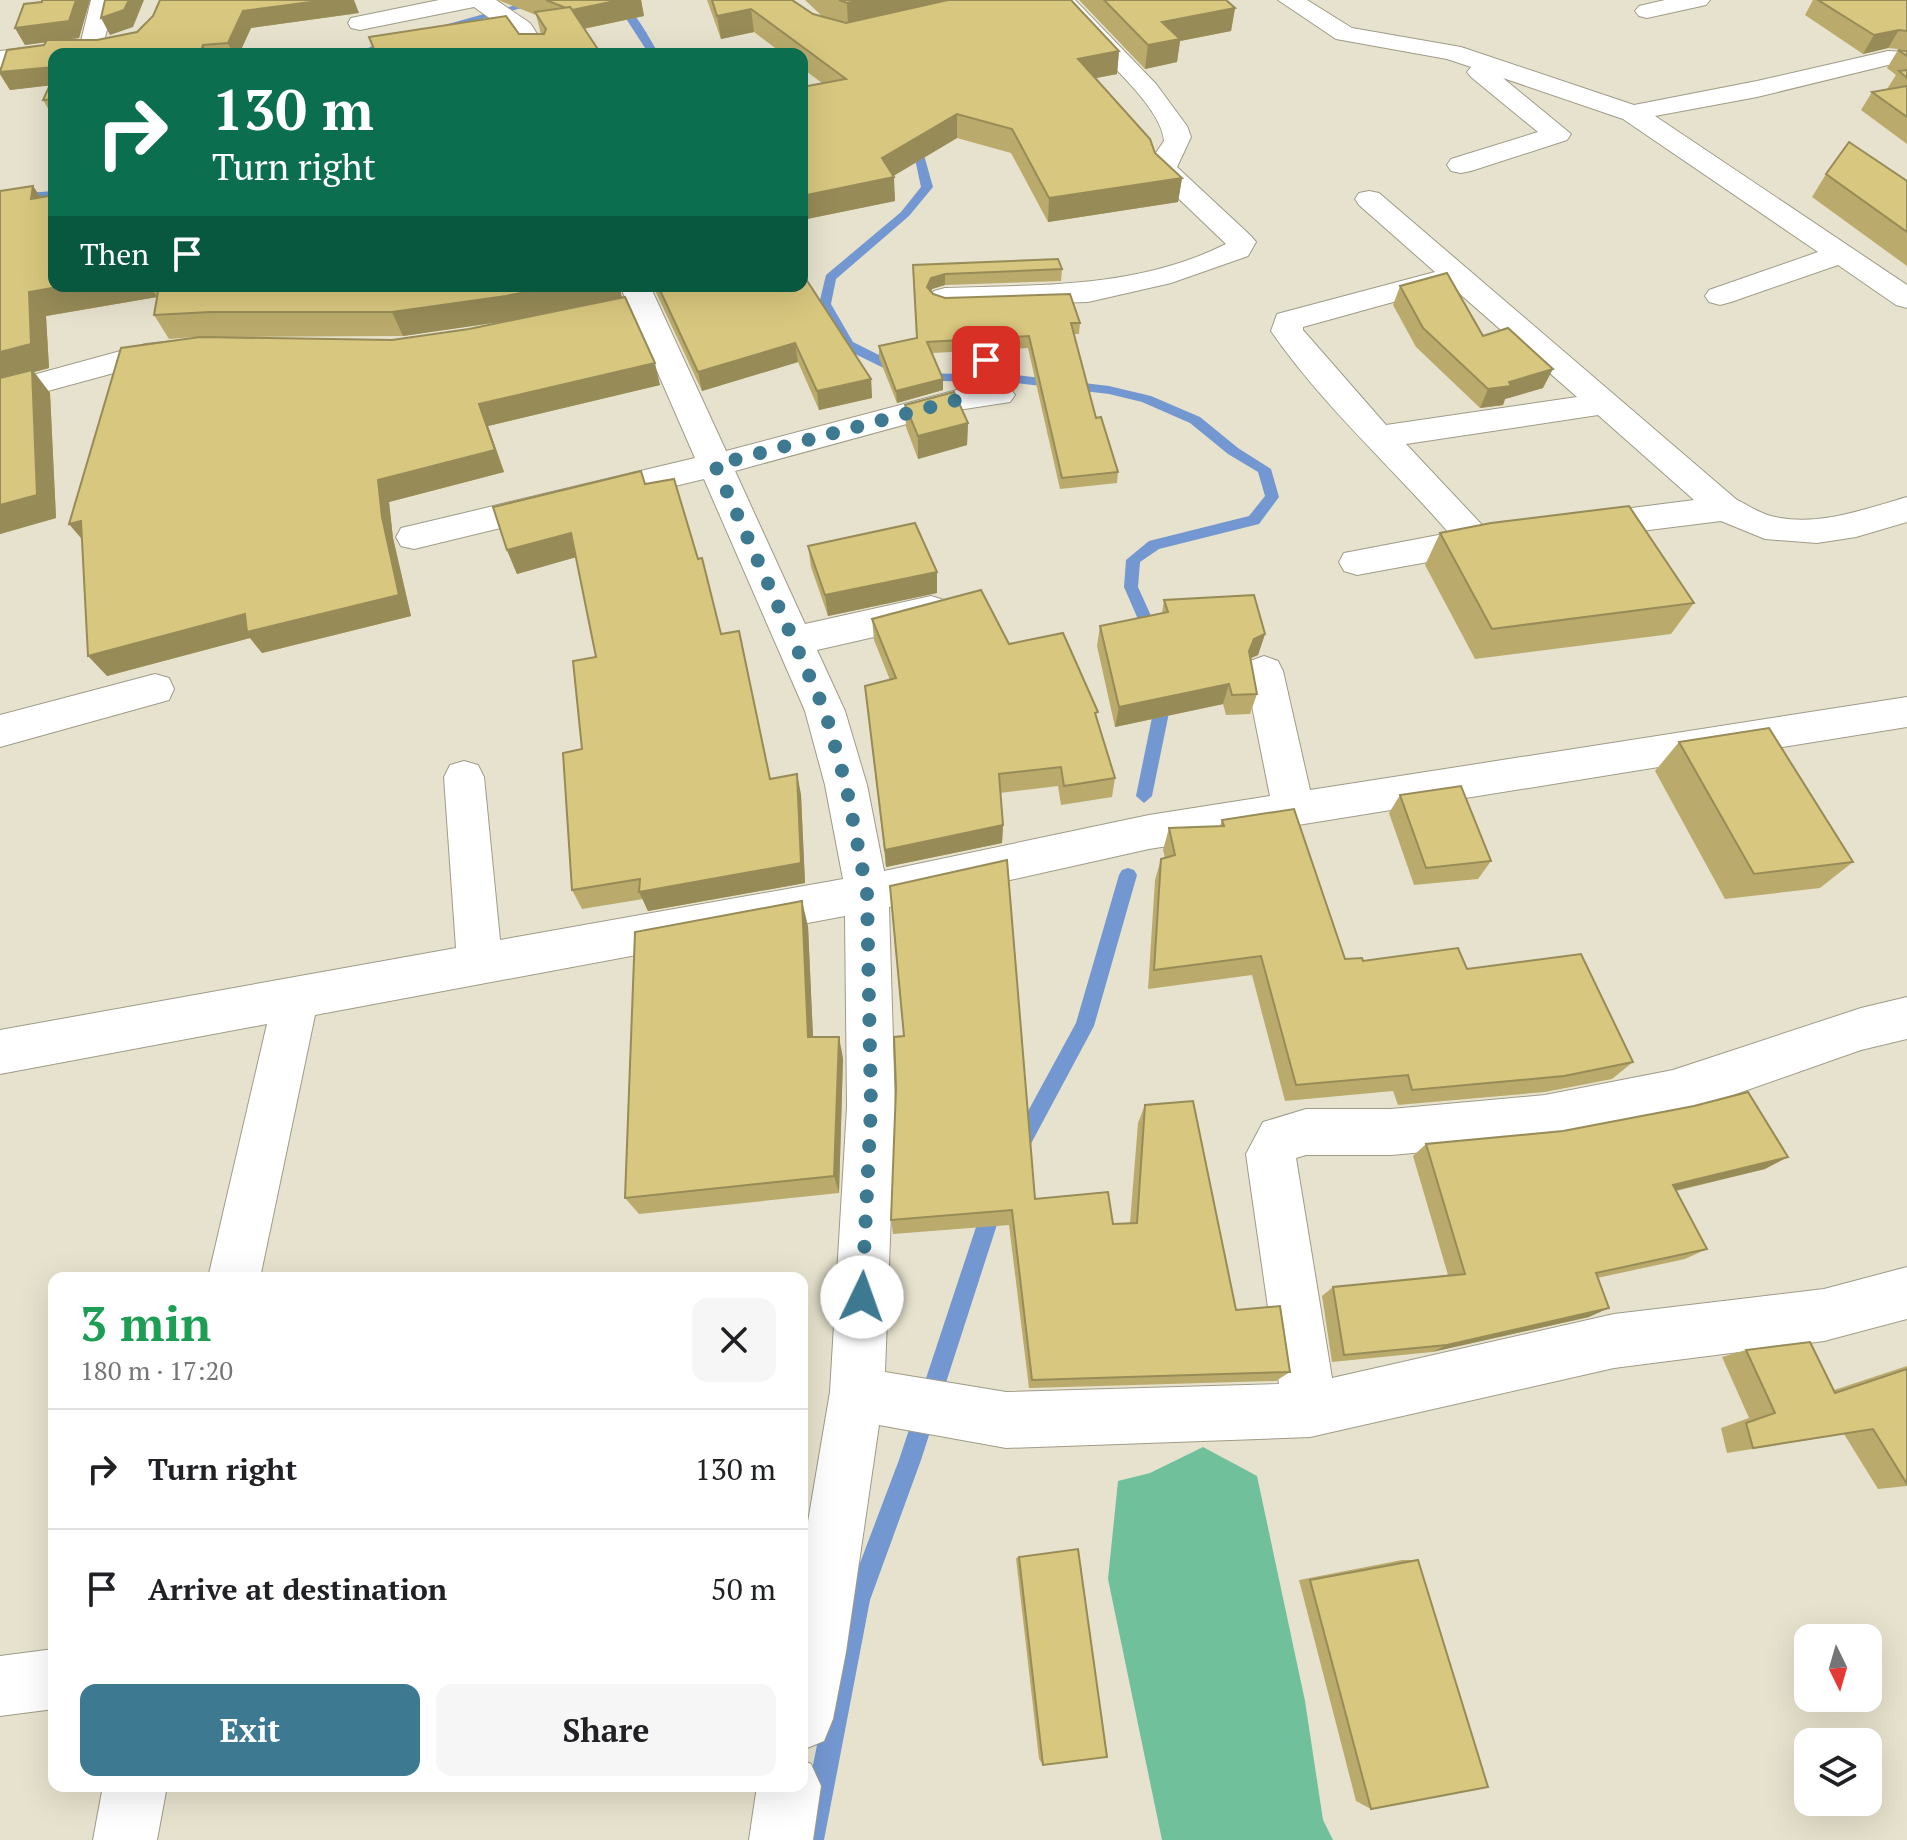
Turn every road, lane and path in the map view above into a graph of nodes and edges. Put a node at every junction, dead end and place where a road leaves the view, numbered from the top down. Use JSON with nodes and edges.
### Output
{"nodes":[{"id":1,"x":103,"y":0,"type":"edge"},
{"id":2,"x":1062,"y":0,"type":"edge"},
{"id":3,"x":1290,"y":0,"type":"edge"},
{"id":4,"x":1698,"y":0,"type":"edge"},
{"id":5,"x":487,"y":2,"type":"edge"},
{"id":6,"x":1647,"y":11,"type":"dead end"},
{"id":7,"x":360,"y":23,"type":"dead end"},
{"id":8,"x":88,"y":48,"type":"edge"},
{"id":9,"x":536,"y":48,"type":"edge"},
{"id":10,"x":1452,"y":52,"type":"junction"},
{"id":11,"x":48,"y":53,"type":"edge"},
{"id":12,"x":0,"y":59,"type":"edge"},
{"id":13,"x":1907,"y":60,"type":"edge"},
{"id":14,"x":1632,"y":113,"type":"junction"},
{"id":15,"x":1461,"y":165,"type":"dead end"},
{"id":16,"x":1369,"y":199,"type":"dead end"},
{"id":17,"x":1842,"y":254,"type":"junction"},
{"id":18,"x":1455,"y":276,"type":"junction"},
{"id":19,"x":1720,"y":296,"type":"dead end"},
{"id":20,"x":945,"y":297,"type":"edge"},
{"id":21,"x":1907,"y":299,"type":"edge"},
{"id":22,"x":632,"y":301,"type":"edge"},
{"id":23,"x":199,"y":348,"type":"edge"},
{"id":24,"x":975,"y":389,"type":"dead end"},
{"id":25,"x":0,"y":394,"type":"edge"},
{"id":26,"x":1604,"y":404,"type":"junction"},
{"id":27,"x":1378,"y":437,"type":"junction"},
{"id":28,"x":715,"y":465,"type":"junction"},
{"id":29,"x":1725,"y":508,"type":"junction"},
{"id":30,"x":1907,"y":509,"type":"edge"},
{"id":31,"x":414,"y":537,"type":"dead end"},
{"id":32,"x":1475,"y":540,"type":"junction"},
{"id":33,"x":1357,"y":562,"type":"dead end"},
{"id":34,"x":933,"y":609,"type":"edge"},
{"id":35,"x":793,"y":641,"type":"junction"},
{"id":36,"x":1264,"y":671,"type":"dead end"},
{"id":37,"x":155,"y":689,"type":"dead end"},
{"id":38,"x":1907,"y":712,"type":"edge"},
{"id":39,"x":0,"y":731,"type":"edge"},
{"id":40,"x":464,"y":777,"type":"dead end"},
{"id":41,"x":1293,"y":808,"type":"junction"},
{"id":42,"x":867,"y":893,"type":"junction"},
{"id":43,"x":480,"y":965,"type":"junction"},
{"id":44,"x":296,"y":998,"type":"junction"},
{"id":45,"x":1907,"y":1018,"type":"edge"},
{"id":46,"x":0,"y":1052,"type":"edge"},
{"id":47,"x":235,"y":1272,"type":"edge"},
{"id":48,"x":1907,"y":1293,"type":"edge"},
{"id":49,"x":874,"y":1397,"type":"junction"},
{"id":50,"x":1310,"y":1410,"type":"junction"},
{"id":51,"x":48,"y":1680,"type":"edge"},
{"id":52,"x":0,"y":1686,"type":"edge"},
{"id":53,"x":808,"y":1690,"type":"edge"},
{"id":54,"x":134,"y":1792,"type":"edge"},
{"id":55,"x":788,"y":1792,"type":"edge"},
{"id":56,"x":125,"y":1840,"type":"edge"},
{"id":57,"x":781,"y":1840,"type":"edge"}],
"edges":[{"from":1,"to":8,"type":"street"},
{"from":2,"to":20,"type":"street"},
{"from":3,"to":10,"type":"street"},
{"from":4,"to":6,"type":"street"},
{"from":5,"to":7,"type":"street"},
{"from":5,"to":9,"type":"street"},
{"from":10,"to":14,"type":"street"},
{"from":10,"to":15,"type":"street"},
{"from":11,"to":12,"type":"street"},
{"from":13,"to":14,"type":"street"},
{"from":14,"to":17,"type":"street"},
{"from":16,"to":18,"type":"street"},
{"from":17,"to":19,"type":"street"},
{"from":17,"to":21,"type":"street"},
{"from":18,"to":26,"type":"street"},
{"from":18,"to":27,"type":"street"},
{"from":22,"to":28,"type":"street"},
{"from":23,"to":25,"type":"street"},
{"from":24,"to":28,"type":"street"},
{"from":26,"to":27,"type":"street"},
{"from":26,"to":29,"type":"street"},
{"from":27,"to":32,"type":"street"},
{"from":28,"to":31,"type":"street"},
{"from":28,"to":35,"type":"street"},
{"from":29,"to":30,"type":"street"},
{"from":29,"to":32,"type":"street"},
{"from":32,"to":33,"type":"street"},
{"from":34,"to":35,"type":"street"},
{"from":35,"to":42,"type":"street"},
{"from":36,"to":41,"type":"street"},
{"from":37,"to":39,"type":"street"},
{"from":38,"to":41,"type":"street"},
{"from":40,"to":43,"type":"street"},
{"from":41,"to":42,"type":"street"},
{"from":42,"to":43,"type":"street"},
{"from":42,"to":49,"type":"street"},
{"from":43,"to":44,"type":"street"},
{"from":44,"to":46,"type":"street"},
{"from":44,"to":47,"type":"street"},
{"from":45,"to":50,"type":"street"},
{"from":48,"to":50,"type":"street"},
{"from":49,"to":50,"type":"street"},
{"from":49,"to":53,"type":"street"},
{"from":51,"to":52,"type":"street"},
{"from":54,"to":56,"type":"street"},
{"from":55,"to":57,"type":"street"}]}
